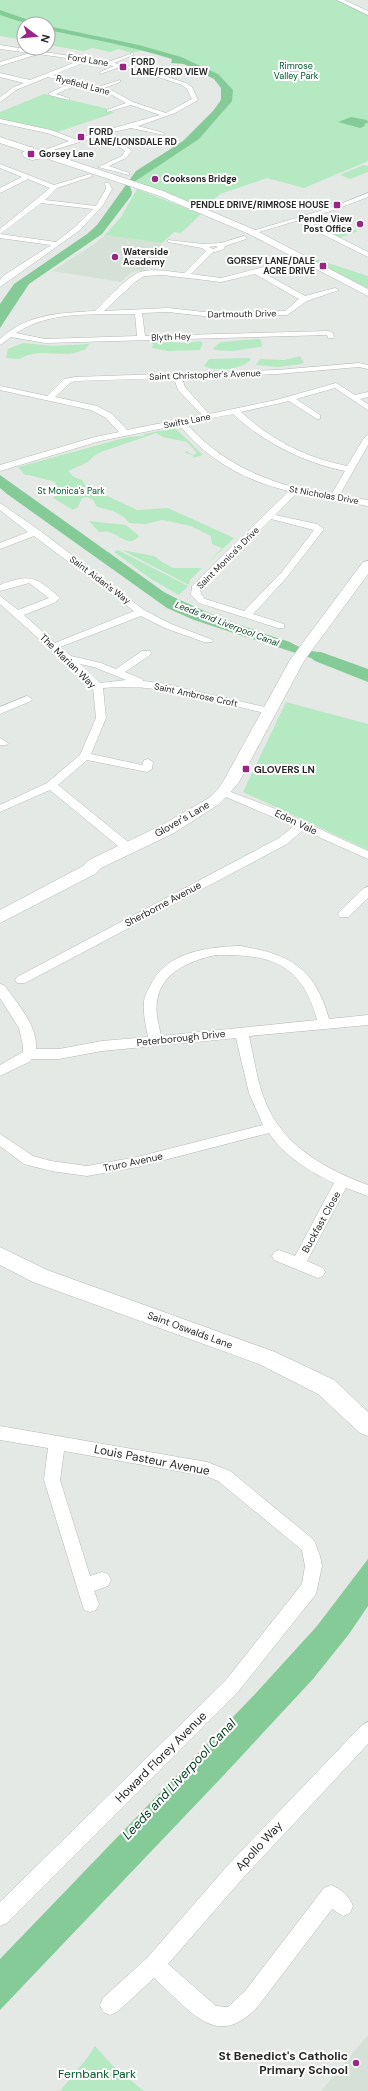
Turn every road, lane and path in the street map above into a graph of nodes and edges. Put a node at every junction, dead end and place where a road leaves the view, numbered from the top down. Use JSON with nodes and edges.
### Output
{"nodes":[{"id":1,"x":340,"y":0,"type":"edge"},
{"id":2,"x":368,"y":13,"type":"edge"},
{"id":3,"x":0,"y":47,"type":"edge"},
{"id":4,"x":16,"y":49,"type":"edge"},
{"id":5,"x":56,"y":54,"type":"edge"},
{"id":6,"x":131,"y":54,"type":"dead end"},
{"id":7,"x":26,"y":56,"type":"edge"},
{"id":8,"x":87,"y":59,"type":"junction"},
{"id":9,"x":109,"y":63,"type":"junction"},
{"id":10,"x":0,"y":64,"type":"edge"},
{"id":11,"x":121,"y":65,"type":"junction"},
{"id":12,"x":102,"y":73,"type":"dead end"},
{"id":13,"x":0,"y":75,"type":"edge"},
{"id":14,"x":46,"y":75,"type":"junction"},
{"id":15,"x":118,"y":81,"type":"dead end"},
{"id":16,"x":29,"y":82,"type":"junction"},
{"id":17,"x":77,"y":83,"type":"junction"},
{"id":18,"x":100,"y":88,"type":"junction"},
{"id":19,"x":67,"y":99,"type":"dead end"},
{"id":20,"x":0,"y":100,"type":"edge"},
{"id":21,"x":131,"y":103,"type":"junction"},
{"id":22,"x":109,"y":109,"type":"dead end"},
{"id":23,"x":164,"y":114,"type":"junction"},
{"id":24,"x":0,"y":121,"type":"edge"},
{"id":25,"x":132,"y":126,"type":"junction"},
{"id":26,"x":105,"y":133,"type":"junction"},
{"id":27,"x":162,"y":134,"type":"dead end"},
{"id":28,"x":0,"y":140,"type":"edge"},
{"id":29,"x":75,"y":141,"type":"junction"},
{"id":30,"x":30,"y":154,"type":"junction"},
{"id":31,"x":46,"y":154,"type":"junction"},
{"id":32,"x":1,"y":166,"type":"edge"},
{"id":33,"x":127,"y":174,"type":"dead end"},
{"id":34,"x":90,"y":176,"type":"dead end"},
{"id":35,"x":27,"y":177,"type":"junction"},
{"id":36,"x":107,"y":184,"type":"dead end"},
{"id":37,"x":54,"y":187,"type":"junction"},
{"id":38,"x":0,"y":191,"type":"edge"},
{"id":39,"x":368,"y":195,"type":"edge"},
{"id":40,"x":40,"y":201,"type":"junction"},
{"id":41,"x":97,"y":208,"type":"junction"},
{"id":42,"x":297,"y":219,"type":"junction"},
{"id":43,"x":0,"y":232,"type":"edge"},
{"id":44,"x":176,"y":235,"type":"dead end"},
{"id":45,"x":0,"y":236,"type":"edge"},
{"id":46,"x":246,"y":236,"type":"junction"},
{"id":47,"x":170,"y":241,"type":"junction"},
{"id":48,"x":57,"y":244,"type":"junction"},
{"id":49,"x":163,"y":247,"type":"dead end"},
{"id":50,"x":208,"y":248,"type":"junction"},
{"id":51,"x":294,"y":254,"type":"junction"},
{"id":52,"x":368,"y":255,"type":"edge"},
{"id":53,"x":312,"y":264,"type":"junction"},
{"id":54,"x":280,"y":265,"type":"junction"},
{"id":55,"x":257,"y":272,"type":"junction"},
{"id":56,"x":186,"y":276,"type":"junction"},
{"id":57,"x":3,"y":278,"type":"edge"},
{"id":58,"x":0,"y":285,"type":"edge"},
{"id":59,"x":335,"y":290,"type":"dead end"},
{"id":60,"x":368,"y":293,"type":"edge"},
{"id":61,"x":304,"y":299,"type":"junction"},
{"id":62,"x":138,"y":311,"type":"junction"},
{"id":63,"x":97,"y":312,"type":"junction"},
{"id":64,"x":290,"y":323,"type":"junction"},
{"id":65,"x":215,"y":325,"type":"junction"},
{"id":66,"x":9,"y":334,"type":"junction"},
{"id":67,"x":330,"y":336,"type":"dead end"},
{"id":68,"x":141,"y":338,"type":"junction"},
{"id":69,"x":0,"y":343,"type":"edge"},
{"id":70,"x":368,"y":367,"type":"edge"},
{"id":71,"x":321,"y":370,"type":"junction"},
{"id":72,"x":177,"y":376,"type":"junction"},
{"id":73,"x":336,"y":385,"type":"junction"},
{"id":74,"x":0,"y":388,"type":"edge"},
{"id":75,"x":368,"y":394,"type":"edge"},
{"id":76,"x":49,"y":398,"type":"junction"},
{"id":77,"x":354,"y":398,"type":"junction"},
{"id":78,"x":290,"y":399,"type":"junction"},
{"id":79,"x":368,"y":408,"type":"edge"},
{"id":80,"x":235,"y":411,"type":"junction"},
{"id":81,"x":208,"y":417,"type":"junction"},
{"id":82,"x":317,"y":418,"type":"dead end"},
{"id":83,"x":181,"y":422,"type":"junction"},
{"id":84,"x":125,"y":433,"type":"junction"},
{"id":85,"x":368,"y":438,"type":"edge"},
{"id":86,"x":0,"y":468,"type":"edge"},
{"id":87,"x":350,"y":469,"type":"junction"},
{"id":88,"x":294,"y":491,"type":"junction"},
{"id":89,"x":333,"y":498,"type":"junction"},
{"id":90,"x":368,"y":503,"type":"edge"},
{"id":91,"x":0,"y":506,"type":"edge"},
{"id":92,"x":269,"y":516,"type":"junction"},
{"id":93,"x":36,"y":532,"type":"junction"},
{"id":94,"x":0,"y":546,"type":"edge"},
{"id":95,"x":367,"y":568,"type":"edge"},
{"id":96,"x":0,"y":588,"type":"edge"},
{"id":97,"x":0,"y":599,"type":"edge"},
{"id":98,"x":15,"y":611,"type":"junction"},
{"id":99,"x":141,"y":612,"type":"junction"},
{"id":100,"x":0,"y":613,"type":"edge"},
{"id":101,"x":246,"y":615,"type":"junction"},
{"id":102,"x":281,"y":626,"type":"dead end"},
{"id":103,"x":208,"y":640,"type":"dead end"},
{"id":104,"x":55,"y":646,"type":"junction"},
{"id":105,"x":146,"y":653,"type":"dead end"},
{"id":106,"x":67,"y":658,"type":"junction"},
{"id":107,"x":118,"y":672,"type":"junction"},
{"id":108,"x":143,"y":684,"type":"junction"},
{"id":109,"x":98,"y":686,"type":"junction"},
{"id":110,"x":27,"y":699,"type":"dead end"},
{"id":111,"x":269,"y":710,"type":"junction"},
{"id":112,"x":0,"y":711,"type":"edge"},
{"id":113,"x":85,"y":756,"type":"junction"},
{"id":114,"x":148,"y":762,"type":"dead end"},
{"id":115,"x":51,"y":785,"type":"junction"},
{"id":116,"x":223,"y":792,"type":"junction"},
{"id":117,"x":0,"y":809,"type":"edge"},
{"id":118,"x":302,"y":825,"type":"junction"},
{"id":119,"x":128,"y":848,"type":"junction"},
{"id":120,"x":368,"y":855,"type":"edge"},
{"id":121,"x":89,"y":868,"type":"junction"},
{"id":122,"x":368,"y":891,"type":"edge"},
{"id":123,"x":0,"y":912,"type":"edge"},
{"id":124,"x":344,"y":914,"type":"dead end"},
{"id":125,"x":0,"y":917,"type":"edge"},
{"id":126,"x":21,"y":980,"type":"dead end"},
{"id":127,"x":0,"y":988,"type":"edge"},
{"id":128,"x":368,"y":1020,"type":"edge"},
{"id":129,"x":324,"y":1024,"type":"junction"},
{"id":130,"x":241,"y":1032,"type":"junction"},
{"id":131,"x":155,"y":1040,"type":"junction"},
{"id":132,"x":29,"y":1054,"type":"junction"},
{"id":133,"x":0,"y":1071,"type":"edge"},
{"id":134,"x":270,"y":1128,"type":"junction"},
{"id":135,"x":0,"y":1139,"type":"edge"},
{"id":136,"x":342,"y":1182,"type":"junction"},
{"id":137,"x":368,"y":1191,"type":"edge"},
{"id":138,"x":0,"y":1255,"type":"edge"},
{"id":139,"x":279,"y":1256,"type":"dead end"},
{"id":140,"x":299,"y":1263,"type":"junction"},
{"id":141,"x":318,"y":1272,"type":"dead end"},
{"id":142,"x":368,"y":1426,"type":"edge"},
{"id":143,"x":0,"y":1433,"type":"edge"},
{"id":144,"x":57,"y":1442,"type":"junction"},
{"id":145,"x":102,"y":1580,"type":"dead end"},
{"id":146,"x":84,"y":1586,"type":"junction"},
{"id":147,"x":310,"y":1588,"type":"joint"},
{"id":148,"x":90,"y":1604,"type":"dead end"},
{"id":149,"x":368,"y":1731,"type":"edge"},
{"id":150,"x":344,"y":1906,"type":"dead end"},
{"id":151,"x":0,"y":1916,"type":"edge"},
{"id":152,"x":154,"y":1965,"type":"junction"},
{"id":153,"x":110,"y":2005,"type":"dead end"}],
"edges":[{"from":1,"to":2,"type":"street"},
{"from":3,"to":4,"type":"street","name":"Ford Lane"},
{"from":5,"to":8,"type":"street","name":"Ford Lane"},
{"from":6,"to":9,"type":"street"},
{"from":7,"to":10,"type":"street"},
{"from":8,"to":9,"type":"street","name":"Ford Lane"},
{"from":8,"to":14,"type":"street"},
{"from":9,"to":11,"type":"street","name":"Ford Lane"},
{"from":11,"to":12,"type":"street"},
{"from":11,"to":23,"type":"street","name":"Ford Lane"},
{"from":13,"to":16,"type":"street"},
{"from":14,"to":16,"type":"street"},
{"from":14,"to":17,"type":"street","name":"Ryefield Lane"},
{"from":15,"to":18,"type":"street"},
{"from":16,"to":20,"type":"street"},
{"from":17,"to":18,"type":"street","name":"Ryefield Lane"},
{"from":17,"to":19,"type":"street"},
{"from":18,"to":21,"type":"street","name":"Ryefield Lane"},
{"from":21,"to":22,"type":"street"},
{"from":21,"to":23,"type":"street","name":"Ryefield Lane"},
{"from":23,"to":25,"type":"street","name":"Ford Lane"},
{"from":24,"to":29,"type":"street"},
{"from":25,"to":26,"type":"street","name":"Ford Lane"},
{"from":25,"to":27,"type":"street"},
{"from":26,"to":29,"type":"street","name":"Ford Lane"},
{"from":26,"to":33,"type":"street"},
{"from":28,"to":30,"type":"street"},
{"from":29,"to":31,"type":"street","name":"Ford Lane"},
{"from":30,"to":31,"type":"street"},
{"from":30,"to":32,"type":"street"},
{"from":31,"to":46,"type":"street"},
{"from":32,"to":35,"type":"street"},
{"from":34,"to":37,"type":"street"},
{"from":35,"to":37,"type":"street"},
{"from":35,"to":38,"type":"street"},
{"from":36,"to":41,"type":"street"},
{"from":37,"to":40,"type":"street"},
{"from":39,"to":42,"type":"street"},
{"from":40,"to":41,"type":"street"},
{"from":40,"to":43,"type":"street"},
{"from":41,"to":48,"type":"street"},
{"from":42,"to":46,"type":"street"},
{"from":42,"to":52,"type":"street"},
{"from":44,"to":47,"type":"street"},
{"from":45,"to":48,"type":"street"},
{"from":46,"to":50,"type":"street"},
{"from":46,"to":51,"type":"street"},
{"from":47,"to":49,"type":"street"},
{"from":47,"to":50,"type":"street"},
{"from":48,"to":57,"type":"street"},
{"from":50,"to":56,"type":"street"},
{"from":51,"to":53,"type":"street"},
{"from":51,"to":54,"type":"street"},
{"from":53,"to":54,"type":"street"},
{"from":53,"to":60,"type":"street"},
{"from":54,"to":55,"type":"street"},
{"from":55,"to":56,"type":"street"},
{"from":55,"to":61,"type":"street"},
{"from":56,"to":63,"type":"street"},
{"from":57,"to":58,"type":"street"},
{"from":59,"to":61,"type":"street"},
{"from":61,"to":64,"type":"street","name":"Dartmouth Drive"},
{"from":62,"to":63,"type":"street","name":"Dartmouth Drive"},
{"from":62,"to":65,"type":"street","name":"Dartmouth Drive"},
{"from":62,"to":68,"type":"street"},
{"from":63,"to":66,"type":"street","name":"Dartmouth Drive"},
{"from":64,"to":65,"type":"street","name":"Blyth Hey"},
{"from":64,"to":65,"type":"street","name":"Dartmouth Drive"},
{"from":64,"to":67,"type":"street","name":"Blyth Hey"},
{"from":65,"to":68,"type":"street","name":"Blyth Hey"},
{"from":66,"to":68,"type":"street","name":"Blyth Hey"},
{"from":66,"to":69,"type":"street","name":"Dartmouth Drive"},
{"from":70,"to":71,"type":"street","name":"Saint Christopher's Avenue"},
{"from":71,"to":72,"type":"street","name":"Saint Christopher's Avenue"},
{"from":71,"to":73,"type":"street"},
{"from":72,"to":76,"type":"street","name":"Saint Christopher's Avenue"},
{"from":72,"to":81,"type":"street"},
{"from":73,"to":77,"type":"street"},
{"from":73,"to":78,"type":"street","name":"Swifts Lane"},
{"from":74,"to":76,"type":"street"},
{"from":75,"to":77,"type":"street"},
{"from":76,"to":84,"type":"street"},
{"from":77,"to":79,"type":"street"},
{"from":78,"to":80,"type":"street","name":"Swifts Lane"},
{"from":78,"to":82,"type":"street"},
{"from":80,"to":81,"type":"street","name":"Swifts Lane"},
{"from":80,"to":87,"type":"street"},
{"from":81,"to":83,"type":"street","name":"Swifts Lane"},
{"from":83,"to":84,"type":"street","name":"Swifts Lane"},
{"from":83,"to":88,"type":"street","name":"St Nicholas Drive"},
{"from":84,"to":86,"type":"street","name":"Swifts Lane"},
{"from":85,"to":87,"type":"street"},
{"from":87,"to":89,"type":"street"},
{"from":88,"to":89,"type":"street","name":"St Nicholas Drive"},
{"from":88,"to":92,"type":"street","name":"Saint Monica's Drive"},
{"from":89,"to":90,"type":"street","name":"St Nicholas Drive"},
{"from":91,"to":93,"type":"street","name":"Saint Aidan's Way"},
{"from":92,"to":101,"type":"street"},
{"from":92,"to":101,"type":"street","name":"Saint Monica's Drive"},
{"from":93,"to":94,"type":"street"},
{"from":93,"to":99,"type":"street","name":"Saint Aidan's Way"},
{"from":95,"to":111,"type":"street","name":"Glover's Lane"},
{"from":96,"to":98,"type":"street"},
{"from":97,"to":98,"type":"street","name":"The Marian Way"},
{"from":98,"to":100,"type":"street"},
{"from":98,"to":104,"type":"street","name":"The Marian Way"},
{"from":99,"to":103,"type":"street","name":"Saint Aidan's Way"},
{"from":99,"to":104,"type":"street"},
{"from":101,"to":102,"type":"street","name":"Saint Monica's Drive"},
{"from":104,"to":106,"type":"street","name":"The Marian Way"},
{"from":105,"to":107,"type":"street"},
{"from":106,"to":107,"type":"street"},
{"from":106,"to":109,"type":"street","name":"The Marian Way"},
{"from":107,"to":108,"type":"street"},
{"from":108,"to":109,"type":"street","name":"Saint Ambrose Croft"},
{"from":108,"to":111,"type":"street","name":"Saint Ambrose Croft"},
{"from":109,"to":113,"type":"street","name":"The Marian Way"},
{"from":110,"to":112,"type":"street"},
{"from":111,"to":116,"type":"street","name":"Glover's Lane"},
{"from":113,"to":114,"type":"street"},
{"from":113,"to":115,"type":"street","name":"The Marian Way"},
{"from":115,"to":117,"type":"street","name":"The Marian Way"},
{"from":115,"to":119,"type":"street"},
{"from":116,"to":118,"type":"street","name":"Eden Vale"},
{"from":116,"to":119,"type":"street","name":"Glover's Lane"},
{"from":118,"to":120,"type":"street","name":"Eden Vale"},
{"from":118,"to":126,"type":"street","name":"Sherborne Avenue"},
{"from":119,"to":121,"type":"street","name":"Glover's Lane"},
{"from":121,"to":123,"type":"street","name":"Glover's Lane"},
{"from":121,"to":125,"type":"street","name":"Glover's Lane"},
{"from":122,"to":124,"type":"street"},
{"from":127,"to":132,"type":"street"},
{"from":128,"to":129,"type":"street","name":"Peterborough Drive"},
{"from":129,"to":130,"type":"street","name":"Peterborough Drive"},
{"from":129,"to":131,"type":"street"},
{"from":130,"to":131,"type":"street","name":"Peterborough Drive"},
{"from":130,"to":134,"type":"street"},
{"from":131,"to":132,"type":"street","name":"Peterborough Drive"},
{"from":132,"to":133,"type":"street"},
{"from":134,"to":135,"type":"street","name":"Truro Avenue"},
{"from":134,"to":136,"type":"street"},
{"from":136,"to":137,"type":"street"},
{"from":136,"to":140,"type":"street","name":"Buckfast Close"},
{"from":138,"to":142,"type":"street","name":"Saint Oswalds Lane"},
{"from":139,"to":140,"type":"street","name":"Buckfast Close"},
{"from":140,"to":141,"type":"street","name":"Buckfast Close"},
{"from":143,"to":144,"type":"street","name":"Louis Pasteur Avenue"},
{"from":144,"to":146,"type":"street"},
{"from":144,"to":147,"type":"street","name":"Louis Pasteur Avenue"},
{"from":145,"to":146,"type":"street"},
{"from":146,"to":148,"type":"street"},
{"from":147,"to":151,"type":"street","name":"Howard Florey Avenue"},
{"from":149,"to":152,"type":"street","name":"Apollo Way"},
{"from":150,"to":152,"type":"street"},
{"from":152,"to":153,"type":"street","name":"Apollo Way"}]}
